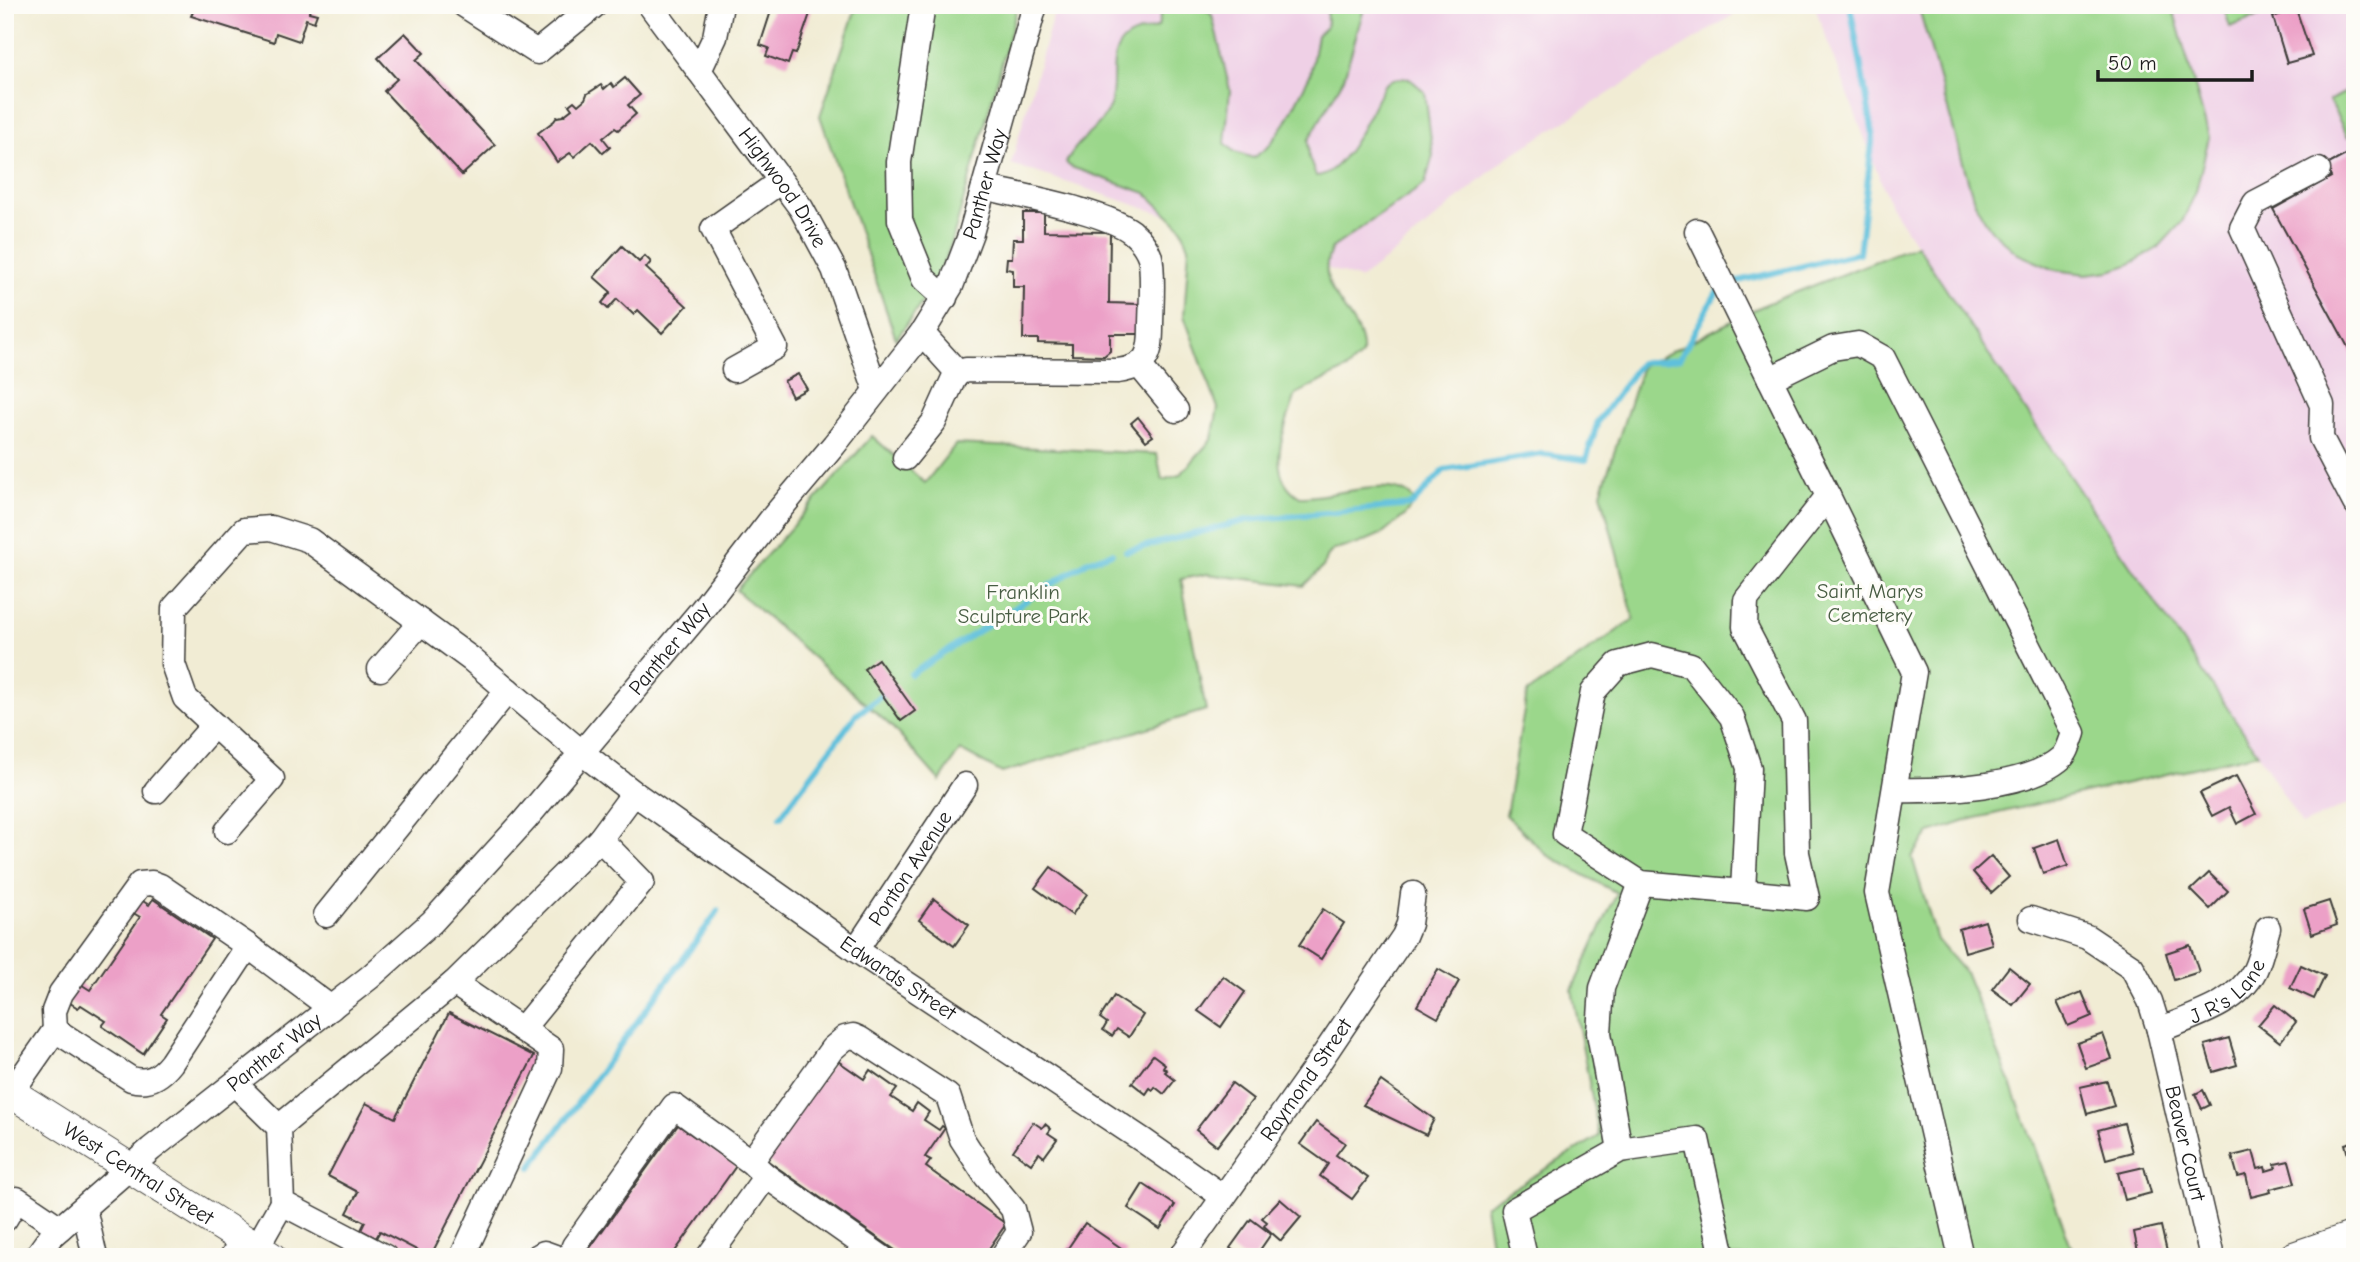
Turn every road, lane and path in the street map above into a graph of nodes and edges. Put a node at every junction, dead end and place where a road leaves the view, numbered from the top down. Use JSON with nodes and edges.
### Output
{"nodes":[{"id":1,"x":464,"y":5,"type":"edge"},
{"id":2,"x":595,"y":5,"type":"edge"},
{"id":3,"x":650,"y":5,"type":"edge"},
{"id":4,"x":721,"y":5,"type":"edge"},
{"id":5,"x":923,"y":5,"type":"edge"},
{"id":6,"x":1035,"y":5,"type":"edge"},
{"id":7,"x":699,"y":71,"type":"junction"},
{"id":8,"x":2318,"y":170,"type":"dead end"},
{"id":9,"x":781,"y":181,"type":"junction"},
{"id":10,"x":984,"y":187,"type":"junction"},
{"id":11,"x":1698,"y":231,"type":"dead end"},
{"id":12,"x":945,"y":298,"type":"junction"},
{"id":13,"x":922,"y":333,"type":"junction"},
{"id":14,"x":1139,"y":365,"type":"junction"},
{"id":15,"x":734,"y":370,"type":"dead end"},
{"id":16,"x":958,"y":373,"type":"junction"},
{"id":17,"x":1770,"y":379,"type":"junction"},
{"id":18,"x":876,"y":390,"type":"junction"},
{"id":19,"x":1176,"y":410,"type":"dead end"},
{"id":20,"x":905,"y":458,"type":"dead end"},
{"id":21,"x":1828,"y":496,"type":"junction"},
{"id":22,"x":2355,"y":503,"type":"edge"},
{"id":23,"x":421,"y":622,"type":"junction"},
{"id":24,"x":380,"y":669,"type":"dead end"},
{"id":25,"x":508,"y":690,"type":"junction"},
{"id":26,"x":214,"y":724,"type":"junction"},
{"id":27,"x":581,"y":752,"type":"junction"},
{"id":28,"x":965,"y":785,"type":"dead end"},
{"id":29,"x":1895,"y":790,"type":"junction"},
{"id":30,"x":156,"y":791,"type":"dead end"},
{"id":31,"x":634,"y":793,"type":"junction"},
{"id":32,"x":227,"y":831,"type":"dead end"},
{"id":33,"x":600,"y":839,"type":"junction"},
{"id":34,"x":1642,"y":883,"type":"junction"},
{"id":35,"x":1743,"y":892,"type":"junction"},
{"id":36,"x":1413,"y":894,"type":"dead end"},
{"id":37,"x":326,"y":915,"type":"dead end"},
{"id":38,"x":2031,"y":919,"type":"dead end"},
{"id":39,"x":2268,"y":928,"type":"dead end"},
{"id":40,"x":248,"y":946,"type":"junction"},
{"id":41,"x":856,"y":950,"type":"junction"},
{"id":42,"x":454,"y":983,"type":"junction"},
{"id":43,"x":331,"y":1008,"type":"junction"},
{"id":44,"x":522,"y":1029,"type":"junction"},
{"id":45,"x":55,"y":1030,"type":"junction"},
{"id":46,"x":2159,"y":1030,"type":"junction"},
{"id":47,"x":235,"y":1084,"type":"junction"},
{"id":48,"x":8,"y":1091,"type":"edge"},
{"id":49,"x":279,"y":1127,"type":"junction"},
{"id":50,"x":1620,"y":1150,"type":"junction"},
{"id":51,"x":130,"y":1168,"type":"junction"},
{"id":52,"x":758,"y":1169,"type":"junction"},
{"id":53,"x":1222,"y":1196,"type":"junction"},
{"id":54,"x":282,"y":1203,"type":"junction"},
{"id":55,"x":84,"y":1208,"type":"junction"},
{"id":56,"x":5,"y":1219,"type":"edge"},
{"id":57,"x":60,"y":1228,"type":"junction"},
{"id":58,"x":2355,"y":1236,"type":"edge"},
{"id":59,"x":250,"y":1251,"type":"edge"},
{"id":60,"x":709,"y":1256,"type":"edge"},
{"id":61,"x":36,"y":1257,"type":"edge"},
{"id":62,"x":95,"y":1257,"type":"edge"},
{"id":63,"x":385,"y":1257,"type":"edge"},
{"id":64,"x":462,"y":1257,"type":"edge"},
{"id":65,"x":537,"y":1257,"type":"edge"},
{"id":66,"x":555,"y":1257,"type":"edge"},
{"id":67,"x":570,"y":1257,"type":"edge"},
{"id":68,"x":881,"y":1257,"type":"edge"},
{"id":69,"x":1002,"y":1257,"type":"edge"},
{"id":70,"x":1181,"y":1257,"type":"edge"},
{"id":71,"x":1525,"y":1257,"type":"edge"},
{"id":72,"x":1723,"y":1257,"type":"edge"},
{"id":73,"x":1961,"y":1257,"type":"edge"},
{"id":74,"x":2212,"y":1257,"type":"edge"},
{"id":75,"x":2294,"y":1257,"type":"edge"}],
"edges":[{"from":1,"to":2,"type":"street"},
{"from":3,"to":7,"type":"street","name":"Highwood Drive"},
{"from":4,"to":7,"type":"street"},
{"from":5,"to":12,"type":"street"},
{"from":6,"to":10,"type":"street","name":"Panther Way"},
{"from":7,"to":9,"type":"street","name":"Highwood Drive"},
{"from":8,"to":22,"type":"street"},
{"from":9,"to":15,"type":"street"},
{"from":9,"to":18,"type":"street","name":"Highwood Drive"},
{"from":10,"to":12,"type":"street","name":"Panther Way"},
{"from":10,"to":14,"type":"street"},
{"from":11,"to":17,"type":"street"},
{"from":12,"to":13,"type":"street","name":"Panther Way"},
{"from":13,"to":16,"type":"street"},
{"from":13,"to":18,"type":"street","name":"Panther Way"},
{"from":14,"to":16,"type":"street"},
{"from":14,"to":19,"type":"street"},
{"from":16,"to":20,"type":"street"},
{"from":17,"to":21,"type":"street"},
{"from":17,"to":29,"type":"street"},
{"from":18,"to":27,"type":"street","name":"Panther Way"},
{"from":21,"to":29,"type":"street"},
{"from":21,"to":35,"type":"street"},
{"from":23,"to":24,"type":"street"},
{"from":23,"to":25,"type":"street","name":"Edwards Street"},
{"from":23,"to":26,"type":"street","name":"Edwards Street"},
{"from":25,"to":27,"type":"street","name":"Edwards Street"},
{"from":25,"to":37,"type":"street"},
{"from":26,"to":30,"type":"street"},
{"from":26,"to":32,"type":"street","name":"Edwards Street"},
{"from":27,"to":31,"type":"street","name":"Edwards Street"},
{"from":27,"to":43,"type":"street","name":"Panther Way"},
{"from":28,"to":41,"type":"street","name":"Ponton Avenue"},
{"from":29,"to":73,"type":"street"},
{"from":31,"to":33,"type":"street"},
{"from":31,"to":41,"type":"street","name":"Edwards Street"},
{"from":33,"to":42,"type":"street"},
{"from":33,"to":44,"type":"street"},
{"from":34,"to":35,"type":"street"},
{"from":34,"to":35,"type":"street"},
{"from":34,"to":50,"type":"street"},
{"from":36,"to":53,"type":"street","name":"Raymond Street"},
{"from":38,"to":46,"type":"street","name":"Beaver Court"},
{"from":39,"to":46,"type":"street","name":"J R's Lane"},
{"from":40,"to":43,"type":"street"},
{"from":40,"to":45,"type":"street"},
{"from":40,"to":45,"type":"street"},
{"from":41,"to":53,"type":"street","name":"Edwards Street"},
{"from":42,"to":44,"type":"street"},
{"from":42,"to":49,"type":"street"},
{"from":43,"to":47,"type":"street","name":"Panther Way"},
{"from":44,"to":64,"type":"street"},
{"from":45,"to":48,"type":"street"},
{"from":46,"to":74,"type":"street","name":"Beaver Court"},
{"from":47,"to":49,"type":"street"},
{"from":47,"to":51,"type":"street","name":"Panther Way"},
{"from":48,"to":51,"type":"main road","name":"West Central Street"},
{"from":49,"to":54,"type":"street"},
{"from":50,"to":71,"type":"street"},
{"from":50,"to":72,"type":"street"},
{"from":51,"to":55,"type":"street","name":"Panther Way"},
{"from":51,"to":59,"type":"main road","name":"West Central Street"},
{"from":52,"to":60,"type":"street"},
{"from":52,"to":67,"type":"street"},
{"from":52,"to":68,"type":"street"},
{"from":52,"to":69,"type":"street"},
{"from":53,"to":70,"type":"street","name":"Raymond Street"},
{"from":54,"to":59,"type":"street"},
{"from":54,"to":63,"type":"street"},
{"from":55,"to":57,"type":"street","name":"Panther Way"},
{"from":55,"to":62,"type":"street"},
{"from":56,"to":57,"type":"street"},
{"from":57,"to":61,"type":"street","name":"Panther Way"},
{"from":58,"to":75,"type":"main road"},
{"from":65,"to":66,"type":"street"}]}
